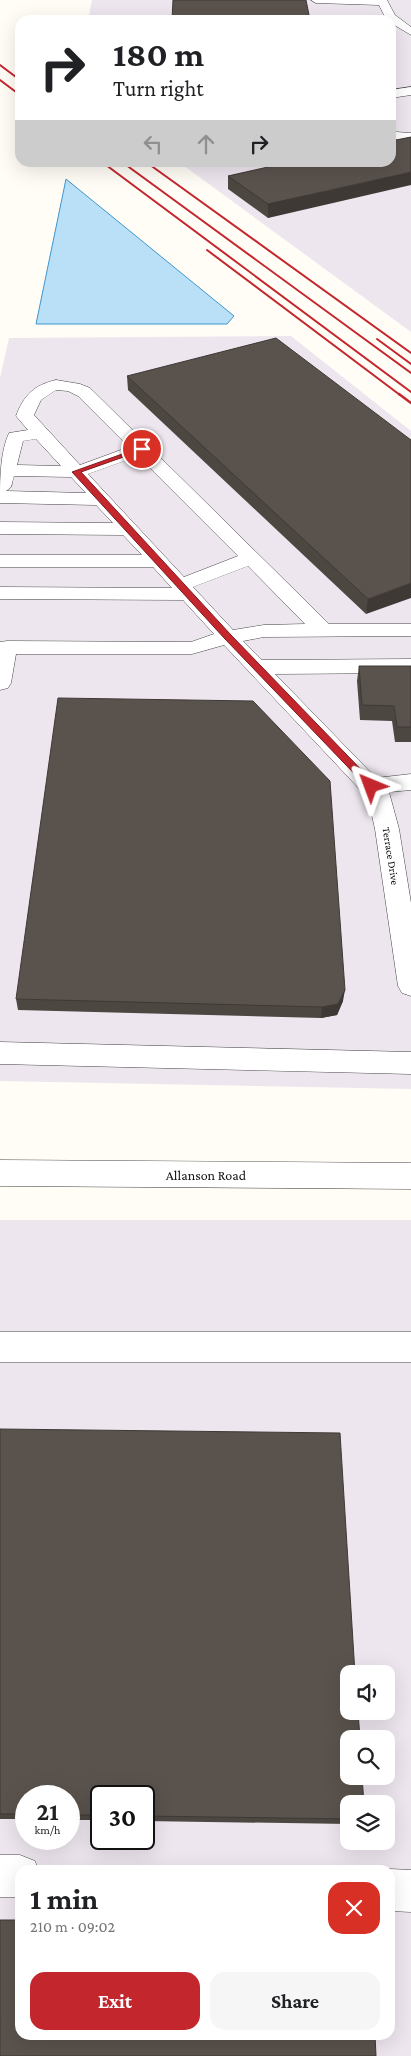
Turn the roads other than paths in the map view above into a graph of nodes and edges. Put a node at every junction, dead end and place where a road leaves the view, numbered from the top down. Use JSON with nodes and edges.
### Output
{"nodes":[{"id":1,"x":316,"y":0,"type":"edge"},
{"id":2,"x":384,"y":4,"type":"edge"},
{"id":3,"x":403,"y":11,"type":"dead end"},
{"id":4,"x":392,"y":15,"type":"edge"},
{"id":5,"x":396,"y":20,"type":"edge"},
{"id":6,"x":409,"y":31,"type":"edge"},
{"id":7,"x":396,"y":32,"type":"edge"},
{"id":8,"x":411,"y":91,"type":"edge"},
{"id":9,"x":396,"y":93,"type":"edge"},
{"id":10,"x":396,"y":135,"type":"edge"},
{"id":11,"x":411,"y":137,"type":"edge"},
{"id":12,"x":40,"y":433,"type":"junction"},
{"id":13,"x":142,"y":449,"type":"junction"},
{"id":14,"x":6,"y":470,"type":"junction"},
{"id":15,"x":76,"y":472,"type":"junction"},
{"id":16,"x":0,"y":497,"type":"edge"},
{"id":17,"x":101,"y":498,"type":"junction"},
{"id":18,"x":0,"y":528,"type":"edge"},
{"id":19,"x":128,"y":528,"type":"junction"},
{"id":20,"x":252,"y":558,"type":"junction"},
{"id":21,"x":0,"y":561,"type":"edge"},
{"id":22,"x":159,"y":561,"type":"junction"},
{"id":23,"x":184,"y":589,"type":"junction"},
{"id":24,"x":0,"y":593,"type":"edge"},
{"id":25,"x":323,"y":630,"type":"junction"},
{"id":26,"x":411,"y":630,"type":"edge"},
{"id":27,"x":228,"y":637,"type":"junction"},
{"id":28,"x":411,"y":666,"type":"edge"},
{"id":29,"x":257,"y":668,"type":"junction"},
{"id":30,"x":0,"y":683,"type":"edge"},
{"id":31,"x":411,"y":782,"type":"edge"},
{"id":32,"x":371,"y":786,"type":"junction"},
{"id":33,"x":411,"y":986,"type":"edge"},
{"id":34,"x":0,"y":1053,"type":"edge"},
{"id":35,"x":411,"y":1063,"type":"edge"},
{"id":36,"x":0,"y":1173,"type":"edge"},
{"id":37,"x":411,"y":1176,"type":"edge"},
{"id":38,"x":0,"y":1347,"type":"edge"},
{"id":39,"x":411,"y":1347,"type":"edge"},
{"id":40,"x":0,"y":1876,"type":"edge"},
{"id":41,"x":15,"y":1876,"type":"edge"},
{"id":42,"x":395,"y":1890,"type":"edge"},
{"id":43,"x":411,"y":1891,"type":"edge"}],
"edges":[{"from":1,"to":2,"type":"street"},
{"from":2,"to":3,"type":"street"},
{"from":2,"to":4,"type":"street"},
{"from":5,"to":6,"type":"street"},
{"from":6,"to":7,"type":"street"},
{"from":8,"to":9,"type":"street"},
{"from":10,"to":11,"type":"street"},
{"from":12,"to":13,"type":"street","name":"Terrace Drive"},
{"from":12,"to":14,"type":"street"},
{"from":12,"to":15,"type":"street","name":"Terrace Drive"},
{"from":13,"to":15,"type":"street"},
{"from":13,"to":20,"type":"street"},
{"from":14,"to":15,"type":"street"},
{"from":14,"to":16,"type":"street"},
{"from":15,"to":17,"type":"street","name":"Terrace Drive"},
{"from":16,"to":17,"type":"street"},
{"from":17,"to":19,"type":"street","name":"Terrace Drive"},
{"from":18,"to":19,"type":"street"},
{"from":19,"to":22,"type":"street","name":"Terrace Drive"},
{"from":20,"to":23,"type":"street"},
{"from":20,"to":25,"type":"street"},
{"from":21,"to":22,"type":"street"},
{"from":22,"to":23,"type":"street","name":"Terrace Drive"},
{"from":23,"to":24,"type":"street"},
{"from":23,"to":27,"type":"street","name":"Terrace Drive"},
{"from":25,"to":26,"type":"street"},
{"from":25,"to":27,"type":"street"},
{"from":27,"to":29,"type":"street","name":"Terrace Drive"},
{"from":27,"to":30,"type":"street"},
{"from":28,"to":29,"type":"street"},
{"from":29,"to":32,"type":"street","name":"Terrace Drive"},
{"from":31,"to":32,"type":"street"},
{"from":32,"to":33,"type":"street","name":"Terrace Drive"},
{"from":34,"to":35,"type":"street"},
{"from":36,"to":37,"type":"street","name":"Allanson Road"},
{"from":38,"to":39,"type":"street"},
{"from":40,"to":41,"type":"street"},
{"from":42,"to":43,"type":"street"}]}
